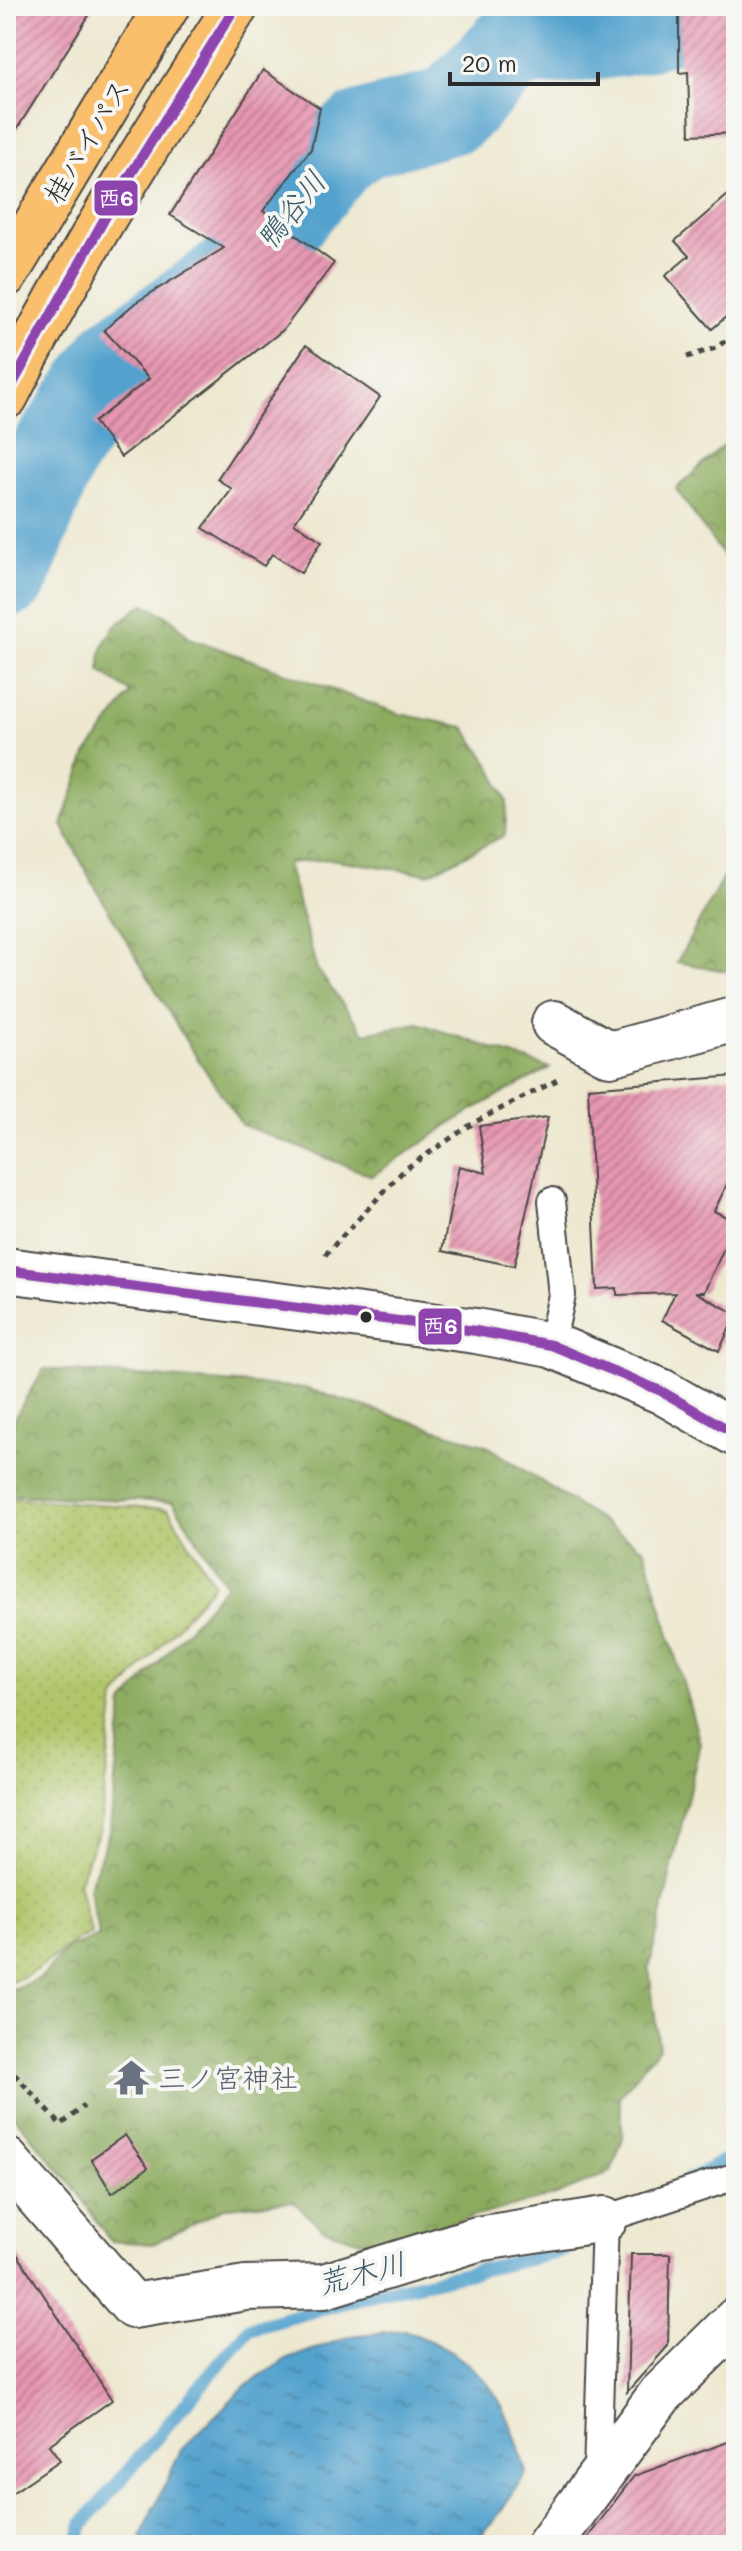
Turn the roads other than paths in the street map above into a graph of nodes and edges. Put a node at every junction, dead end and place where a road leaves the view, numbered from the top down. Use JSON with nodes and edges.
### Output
{"nodes":[{"id":1,"x":167,"y":6,"type":"edge"},
{"id":2,"x":236,"y":6,"type":"edge"},
{"id":3,"x":6,"y":274,"type":"edge"},
{"id":4,"x":6,"y":396,"type":"edge"},
{"id":5,"x":736,"y":1019,"type":"edge"},
{"id":6,"x":554,"y":1023,"type":"dead end"},
{"id":7,"x":552,"y":1201,"type":"dead end"},
{"id":8,"x":6,"y":1270,"type":"edge"},
{"id":9,"x":551,"y":1345,"type":"junction"},
{"id":10,"x":736,"y":1434,"type":"edge"},
{"id":11,"x":6,"y":2160,"type":"edge"},
{"id":12,"x":736,"y":2176,"type":"edge"},
{"id":13,"x":605,"y":2219,"type":"junction"},
{"id":14,"x":736,"y":2320,"type":"edge"},
{"id":15,"x":597,"y":2483,"type":"junction"},
{"id":16,"x":549,"y":2545,"type":"edge"}],
"edges":[{"from":1,"to":3,"type":"highway","name":"桂バイパス"},
{"from":2,"to":4,"type":"highway","name":"桂バイパス"},
{"from":5,"to":6,"type":"street"},
{"from":7,"to":9,"type":"lane"},
{"from":8,"to":9,"type":"street"},
{"from":9,"to":10,"type":"street"},
{"from":11,"to":13,"type":"street"},
{"from":12,"to":13,"type":"lane"},
{"from":13,"to":15,"type":"lane"},
{"from":14,"to":15,"type":"street"},
{"from":15,"to":16,"type":"street"}]}
